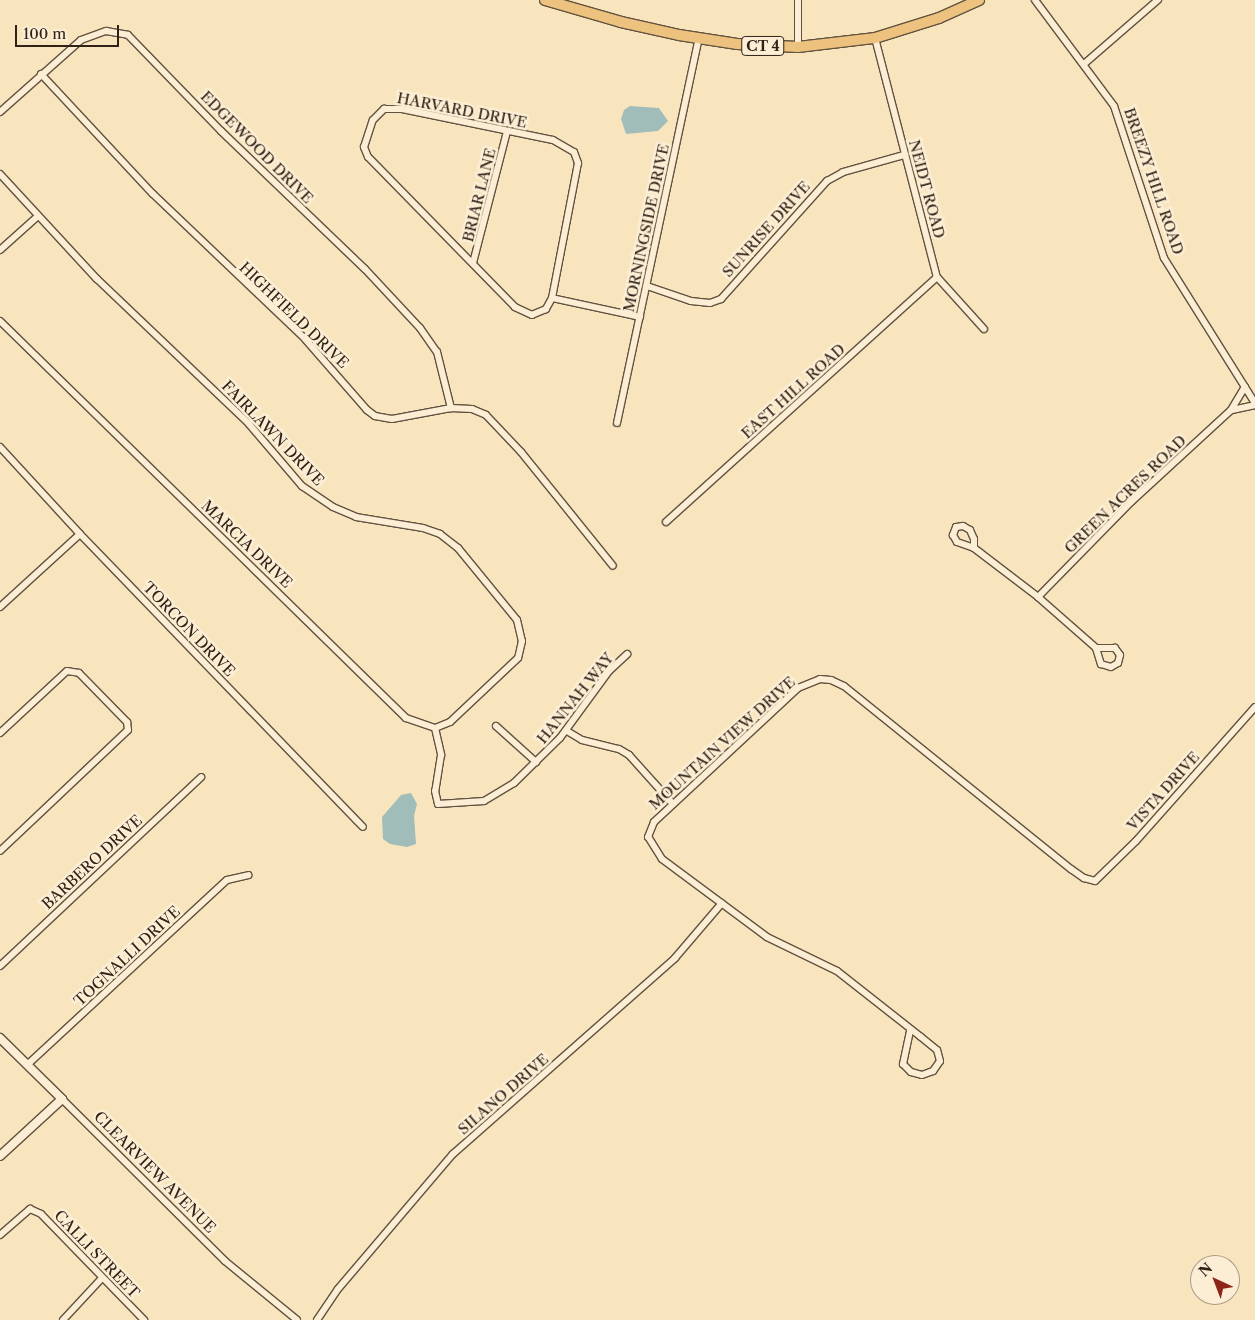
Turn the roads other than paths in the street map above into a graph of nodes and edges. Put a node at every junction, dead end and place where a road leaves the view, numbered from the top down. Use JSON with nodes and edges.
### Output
{"nodes":[{"id":1,"x":545,"y":0,"type":"edge"},
{"id":2,"x":798,"y":0,"type":"edge"},
{"id":3,"x":979,"y":0,"type":"edge"},
{"id":4,"x":1035,"y":0,"type":"edge"},
{"id":5,"x":1158,"y":0,"type":"edge"},
{"id":6,"x":699,"y":38,"type":"junction"},
{"id":7,"x":875,"y":38,"type":"junction"},
{"id":8,"x":798,"y":47,"type":"junction"},
{"id":9,"x":1084,"y":64,"type":"junction"},
{"id":10,"x":41,"y":74,"type":"junction"},
{"id":11,"x":0,"y":112,"type":"edge"},
{"id":12,"x":507,"y":132,"type":"junction"},
{"id":13,"x":904,"y":156,"type":"junction"},
{"id":14,"x":0,"y":174,"type":"edge"},
{"id":15,"x":38,"y":216,"type":"junction"},
{"id":16,"x":0,"y":250,"type":"edge"},
{"id":17,"x":473,"y":263,"type":"junction"},
{"id":18,"x":937,"y":277,"type":"junction"},
{"id":19,"x":647,"y":286,"type":"junction"},
{"id":20,"x":552,"y":298,"type":"junction"},
{"id":21,"x":640,"y":317,"type":"junction"},
{"id":22,"x":0,"y":321,"type":"edge"},
{"id":23,"x":984,"y":328,"type":"dead end"},
{"id":24,"x":1245,"y":387,"type":"junction"},
{"id":25,"x":1255,"y":404,"type":"edge"},
{"id":26,"x":451,"y":408,"type":"junction"},
{"id":27,"x":1231,"y":410,"type":"junction"},
{"id":28,"x":617,"y":423,"type":"dead end"},
{"id":29,"x":0,"y":446,"type":"edge"},
{"id":30,"x":666,"y":522,"type":"dead end"},
{"id":31,"x":80,"y":534,"type":"junction"},
{"id":32,"x":974,"y":548,"type":"dead end"},
{"id":33,"x":612,"y":566,"type":"dead end"},
{"id":34,"x":1038,"y":597,"type":"junction"},
{"id":35,"x":0,"y":606,"type":"edge"},
{"id":36,"x":1096,"y":648,"type":"dead end"},
{"id":37,"x":627,"y":654,"type":"dead end"},
{"id":38,"x":1254,"y":710,"type":"edge"},
{"id":39,"x":496,"y":726,"type":"dead end"},
{"id":40,"x":435,"y":728,"type":"junction"},
{"id":41,"x":567,"y":731,"type":"junction"},
{"id":42,"x":0,"y":733,"type":"edge"},
{"id":43,"x":536,"y":762,"type":"junction"},
{"id":44,"x":201,"y":777,"type":"dead end"},
{"id":45,"x":673,"y":804,"type":"junction"},
{"id":46,"x":363,"y":827,"type":"dead end"},
{"id":47,"x":0,"y":851,"type":"edge"},
{"id":48,"x":248,"y":875,"type":"dead end"},
{"id":49,"x":1084,"y":878,"type":"joint"},
{"id":50,"x":722,"y":903,"type":"junction"},
{"id":51,"x":0,"y":966,"type":"edge"},
{"id":52,"x":910,"y":1031,"type":"junction"},
{"id":53,"x":0,"y":1038,"type":"edge"},
{"id":54,"x":27,"y":1065,"type":"junction"},
{"id":55,"x":62,"y":1099,"type":"junction"},
{"id":56,"x":0,"y":1156,"type":"edge"},
{"id":57,"x":0,"y":1236,"type":"edge"},
{"id":58,"x":102,"y":1278,"type":"junction"},
{"id":59,"x":63,"y":1320,"type":"edge"},
{"id":60,"x":144,"y":1320,"type":"edge"},
{"id":61,"x":297,"y":1320,"type":"edge"},
{"id":62,"x":317,"y":1320,"type":"edge"}],
"edges":[{"from":1,"to":6,"type":"main road","number":"CT 4"},
{"from":2,"to":8,"type":"street"},
{"from":3,"to":7,"type":"main road","number":"CT 4"},
{"from":4,"to":9,"type":"street","name":"BREEZY HILL ROAD"},
{"from":5,"to":9,"type":"street"},
{"from":6,"to":8,"type":"main road","number":"CT 4"},
{"from":6,"to":19,"type":"street","name":"MORNINGSIDE DRIVE"},
{"from":7,"to":8,"type":"main road","number":"CT 4"},
{"from":7,"to":13,"type":"street","name":"NEIDT ROAD"},
{"from":9,"to":24,"type":"street","name":"BREEZY HILL ROAD"},
{"from":10,"to":11,"type":"street","name":"EDGEWOOD DRIVE"},
{"from":10,"to":26,"type":"street","name":"HIGHFIELD DRIVE"},
{"from":10,"to":26,"type":"street","name":"EDGEWOOD DRIVE"},
{"from":12,"to":17,"type":"street","name":"BRIAR LANE"},
{"from":12,"to":17,"type":"street","name":"HARVARD DRIVE"},
{"from":12,"to":20,"type":"street","name":"HARVARD DRIVE"},
{"from":13,"to":18,"type":"street","name":"NEIDT ROAD"},
{"from":13,"to":19,"type":"street","name":"SUNRISE DRIVE"},
{"from":14,"to":15,"type":"street","name":"FAIRLAWN DRIVE"},
{"from":15,"to":16,"type":"street"},
{"from":15,"to":40,"type":"street","name":"FAIRLAWN DRIVE"},
{"from":17,"to":20,"type":"street","name":"HARVARD DRIVE"},
{"from":18,"to":23,"type":"street","name":"NEIDT ROAD"},
{"from":18,"to":30,"type":"street","name":"EAST HILL ROAD"},
{"from":19,"to":21,"type":"street","name":"MORNINGSIDE DRIVE"},
{"from":20,"to":21,"type":"street"},
{"from":21,"to":28,"type":"street","name":"MORNINGSIDE DRIVE"},
{"from":22,"to":40,"type":"street","name":"MARCIA DRIVE"},
{"from":24,"to":25,"type":"street","name":"BREEZY HILL ROAD"},
{"from":24,"to":27,"type":"street","name":"GREEN ACRES ROAD"},
{"from":25,"to":27,"type":"street"},
{"from":26,"to":33,"type":"street","name":"HIGHFIELD DRIVE"},
{"from":27,"to":34,"type":"street","name":"GREEN ACRES ROAD"},
{"from":29,"to":31,"type":"street","name":"TORCON DRIVE"},
{"from":31,"to":35,"type":"street"},
{"from":31,"to":46,"type":"street","name":"TORCON DRIVE"},
{"from":32,"to":34,"type":"street"},
{"from":34,"to":36,"type":"street"},
{"from":37,"to":41,"type":"street","name":"HANNAH WAY"},
{"from":38,"to":49,"type":"street","name":"VISTA DRIVE"},
{"from":39,"to":43,"type":"street"},
{"from":40,"to":43,"type":"street","name":"HANNAH WAY"},
{"from":41,"to":43,"type":"street","name":"HANNAH WAY"},
{"from":41,"to":45,"type":"street"},
{"from":42,"to":47,"type":"street"},
{"from":44,"to":51,"type":"street","name":"BARBERO DRIVE"},
{"from":45,"to":49,"type":"street","name":"MOUNTAIN VIEW DRIVE"},
{"from":45,"to":50,"type":"street","name":"MOUNTAIN VIEW DRIVE"},
{"from":48,"to":54,"type":"street","name":"TOGNALLI DRIVE"},
{"from":50,"to":52,"type":"street","name":"MOUNTAIN VIEW DRIVE"},
{"from":50,"to":62,"type":"street","name":"SILANO DRIVE"},
{"from":52,"to":52,"type":"street","name":"MOUNTAIN VIEW DRIVE"},
{"from":53,"to":54,"type":"street","name":"CLEARVIEW AVENUE"},
{"from":54,"to":55,"type":"street","name":"CLEARVIEW AVENUE"},
{"from":55,"to":56,"type":"street"},
{"from":55,"to":61,"type":"street","name":"CLEARVIEW AVENUE"},
{"from":57,"to":58,"type":"street","name":"CALLI STREET"},
{"from":58,"to":59,"type":"street"},
{"from":58,"to":60,"type":"street","name":"CALLI STREET"}]}
